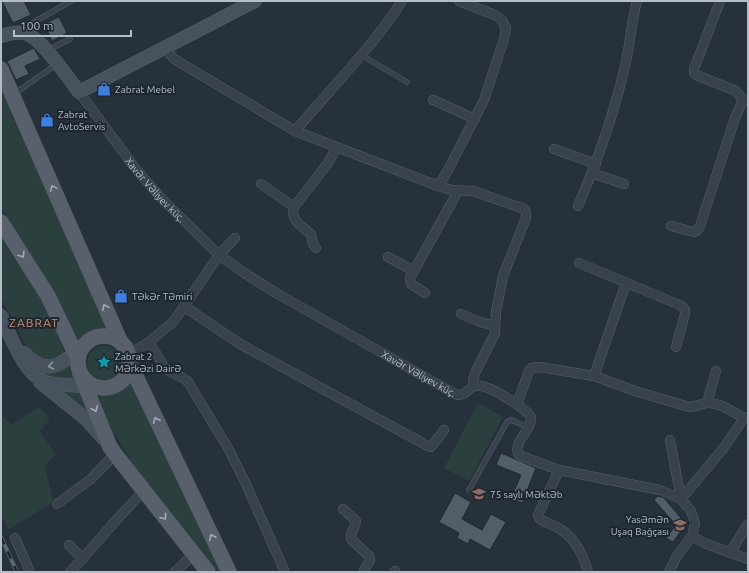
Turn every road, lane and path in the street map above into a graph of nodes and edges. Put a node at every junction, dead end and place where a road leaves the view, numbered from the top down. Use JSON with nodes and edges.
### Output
{"nodes":[{"id":1,"x":71,"y":1,"type":"edge"},
{"id":2,"x":255,"y":1,"type":"edge"},
{"id":3,"x":402,"y":1,"type":"edge"},
{"id":4,"x":459,"y":1,"type":"edge"},
{"id":5,"x":637,"y":1,"type":"edge"},
{"id":6,"x":720,"y":1,"type":"edge"},
{"id":7,"x":26,"y":33,"type":"junction"},
{"id":8,"x":1,"y":36,"type":"edge"},
{"id":9,"x":70,"y":39,"type":"dead end"},
{"id":10,"x":165,"y":48,"type":"junction"},
{"id":11,"x":47,"y":51,"type":"junction"},
{"id":12,"x":361,"y":55,"type":"junction"},
{"id":13,"x":57,"y":64,"type":"junction"},
{"id":14,"x":1,"y":69,"type":"edge"},
{"id":15,"x":407,"y":82,"type":"dead end"},
{"id":16,"x":79,"y":92,"type":"junction"},
{"id":17,"x":13,"y":95,"type":"junction"},
{"id":18,"x":433,"y":100,"type":"dead end"},
{"id":19,"x":746,"y":101,"type":"edge"},
{"id":20,"x":475,"y":119,"type":"junction"},
{"id":21,"x":295,"y":131,"type":"junction"},
{"id":22,"x":337,"y":147,"type":"junction"},
{"id":23,"x":554,"y":149,"type":"dead end"},
{"id":24,"x":596,"y":164,"type":"junction"},
{"id":25,"x":592,"y":173,"type":"junction"},
{"id":26,"x":260,"y":184,"type":"dead end"},
{"id":27,"x":624,"y":184,"type":"dead end"},
{"id":28,"x":438,"y":186,"type":"junction"},
{"id":29,"x":458,"y":191,"type":"junction"},
{"id":30,"x":578,"y":206,"type":"dead end"},
{"id":31,"x":294,"y":207,"type":"junction"},
{"id":32,"x":1,"y":222,"type":"edge"},
{"id":33,"x":671,"y":226,"type":"dead end"},
{"id":34,"x":235,"y":238,"type":"dead end"},
{"id":35,"x":316,"y":248,"type":"dead end"},
{"id":36,"x":219,"y":255,"type":"junction"},
{"id":37,"x":388,"y":257,"type":"dead end"},
{"id":38,"x":579,"y":263,"type":"dead end"},
{"id":39,"x":414,"y":271,"type":"junction"},
{"id":40,"x":626,"y":283,"type":"junction"},
{"id":41,"x":425,"y":293,"type":"dead end"},
{"id":42,"x":185,"y":307,"type":"junction"},
{"id":43,"x":461,"y":314,"type":"dead end"},
{"id":44,"x":1,"y":316,"type":"edge"},
{"id":45,"x":495,"y":326,"type":"junction"},
{"id":46,"x":11,"y":336,"type":"junction"},
{"id":47,"x":149,"y":342,"type":"junction"},
{"id":48,"x":676,"y":347,"type":"dead end"},
{"id":49,"x":126,"y":353,"type":"junction"},
{"id":50,"x":83,"y":367,"type":"junction"},
{"id":51,"x":716,"y":370,"type":"dead end"},
{"id":52,"x":34,"y":376,"type":"junction"},
{"id":53,"x":594,"y":376,"type":"junction"},
{"id":54,"x":474,"y":386,"type":"junction"},
{"id":55,"x":707,"y":403,"type":"junction"},
{"id":56,"x":517,"y":404,"type":"junction"},
{"id":57,"x":746,"y":418,"type":"edge"},
{"id":58,"x":528,"y":427,"type":"junction"},
{"id":59,"x":444,"y":430,"type":"dead end"},
{"id":60,"x":670,"y":440,"type":"dead end"},
{"id":61,"x":113,"y":450,"type":"junction"},
{"id":62,"x":559,"y":470,"type":"junction"},
{"id":63,"x":469,"y":490,"type":"dead end"},
{"id":64,"x":143,"y":492,"type":"junction"},
{"id":65,"x":681,"y":499,"type":"junction"},
{"id":66,"x":57,"y":504,"type":"dead end"},
{"id":67,"x":343,"y":509,"type":"dead end"},
{"id":68,"x":748,"y":524,"type":"edge"},
{"id":69,"x":692,"y":536,"type":"junction"},
{"id":70,"x":15,"y":538,"type":"dead end"},
{"id":71,"x":69,"y":545,"type":"dead end"},
{"id":72,"x":730,"y":553,"type":"junction"},
{"id":73,"x":194,"y":554,"type":"junction"},
{"id":74,"x":83,"y":559,"type":"junction"},
{"id":75,"x":748,"y":559,"type":"edge"},
{"id":76,"x":30,"y":572,"type":"edge"},
{"id":77,"x":70,"y":572,"type":"edge"},
{"id":78,"x":175,"y":572,"type":"edge"},
{"id":79,"x":208,"y":572,"type":"edge"},
{"id":80,"x":229,"y":572,"type":"edge"},
{"id":81,"x":285,"y":572,"type":"edge"},
{"id":82,"x":363,"y":572,"type":"edge"},
{"id":83,"x":588,"y":572,"type":"edge"},
{"id":84,"x":669,"y":572,"type":"edge"}],
"edges":[{"from":1,"to":7,"type":"lane"},
{"from":2,"to":10,"type":"street"},
{"from":3,"to":12,"type":"street"},
{"from":4,"to":20,"type":"street"},
{"from":5,"to":24,"type":"street"},
{"from":6,"to":19,"type":"street"},
{"from":7,"to":8,"type":"street"},
{"from":7,"to":11,"type":"street","name":"Xavər Vəliyev küç."},
{"from":9,"to":11,"type":"lane"},
{"from":10,"to":16,"type":"street"},
{"from":10,"to":21,"type":"street"},
{"from":11,"to":13,"type":"street","name":"Xavər Vəliyev küç."},
{"from":12,"to":15,"type":"lane"},
{"from":12,"to":21,"type":"street"},
{"from":13,"to":16,"type":"street","name":"Xavər Vəliyev küç."},
{"from":13,"to":17,"type":"lane"},
{"from":14,"to":17,"type":"main road"},
{"from":16,"to":36,"type":"street","name":"Xavər Vəliyev küç."},
{"from":49,"to":17,"type":"main road","one_way":true},
{"from":18,"to":20,"type":"street"},
{"from":19,"to":33,"type":"street"},
{"from":20,"to":28,"type":"street"},
{"from":21,"to":22,"type":"street"},
{"from":22,"to":28,"type":"street"},
{"from":22,"to":31,"type":"street"},
{"from":23,"to":24,"type":"street"},
{"from":24,"to":25,"type":"street"},
{"from":25,"to":27,"type":"street"},
{"from":25,"to":30,"type":"street"},
{"from":26,"to":31,"type":"street"},
{"from":28,"to":29,"type":"street"},
{"from":29,"to":39,"type":"street"},
{"from":29,"to":45,"type":"street"},
{"from":31,"to":35,"type":"street"},
{"from":32,"to":50,"type":"main road","one_way":true},
{"from":34,"to":36,"type":"street"},
{"from":36,"to":42,"type":"street"},
{"from":36,"to":54,"type":"street","name":"Xavər Vəliyev küç."},
{"from":37,"to":39,"type":"street"},
{"from":38,"to":40,"type":"street"},
{"from":39,"to":41,"type":"street"},
{"from":40,"to":48,"type":"street"},
{"from":40,"to":53,"type":"street"},
{"from":42,"to":47,"type":"street"},
{"from":42,"to":59,"type":"street"},
{"from":43,"to":45,"type":"street"},
{"from":44,"to":46,"type":"street"},
{"from":45,"to":54,"type":"street"},
{"from":50,"to":46,"type":"street","one_way":true},
{"from":46,"to":52,"type":"street"},
{"from":47,"to":49,"type":"street"},
{"from":47,"to":81,"type":"street"},
{"from":49,"to":50,"type":"main road"},
{"from":49,"to":50,"type":"main road"},
{"from":80,"to":49,"type":"main road","one_way":true},
{"from":50,"to":52,"type":"street"},
{"from":50,"to":61,"type":"main road","one_way":true},
{"from":51,"to":55,"type":"street"},
{"from":52,"to":61,"type":"street"},
{"from":53,"to":55,"type":"street"},
{"from":53,"to":56,"type":"street"},
{"from":54,"to":56,"type":"street"},
{"from":55,"to":57,"type":"street"},
{"from":56,"to":58,"type":"street"},
{"from":57,"to":65,"type":"street"},
{"from":58,"to":62,"type":"street"},
{"from":58,"to":63,"type":"lane"},
{"from":60,"to":65,"type":"street"},
{"from":61,"to":64,"type":"main road"},
{"from":61,"to":66,"type":"street"},
{"from":62,"to":65,"type":"street"},
{"from":62,"to":83,"type":"street"},
{"from":64,"to":73,"type":"main road","one_way":true},
{"from":64,"to":74,"type":"street"},
{"from":65,"to":69,"type":"street"},
{"from":67,"to":82,"type":"street"},
{"from":68,"to":72,"type":"street"},
{"from":69,"to":72,"type":"street"},
{"from":69,"to":84,"type":"street"},
{"from":70,"to":76,"type":"street"},
{"from":71,"to":74,"type":"street"},
{"from":72,"to":75,"type":"street"},
{"from":73,"to":78,"type":"street"},
{"from":73,"to":79,"type":"main road"},
{"from":74,"to":77,"type":"street"}]}
